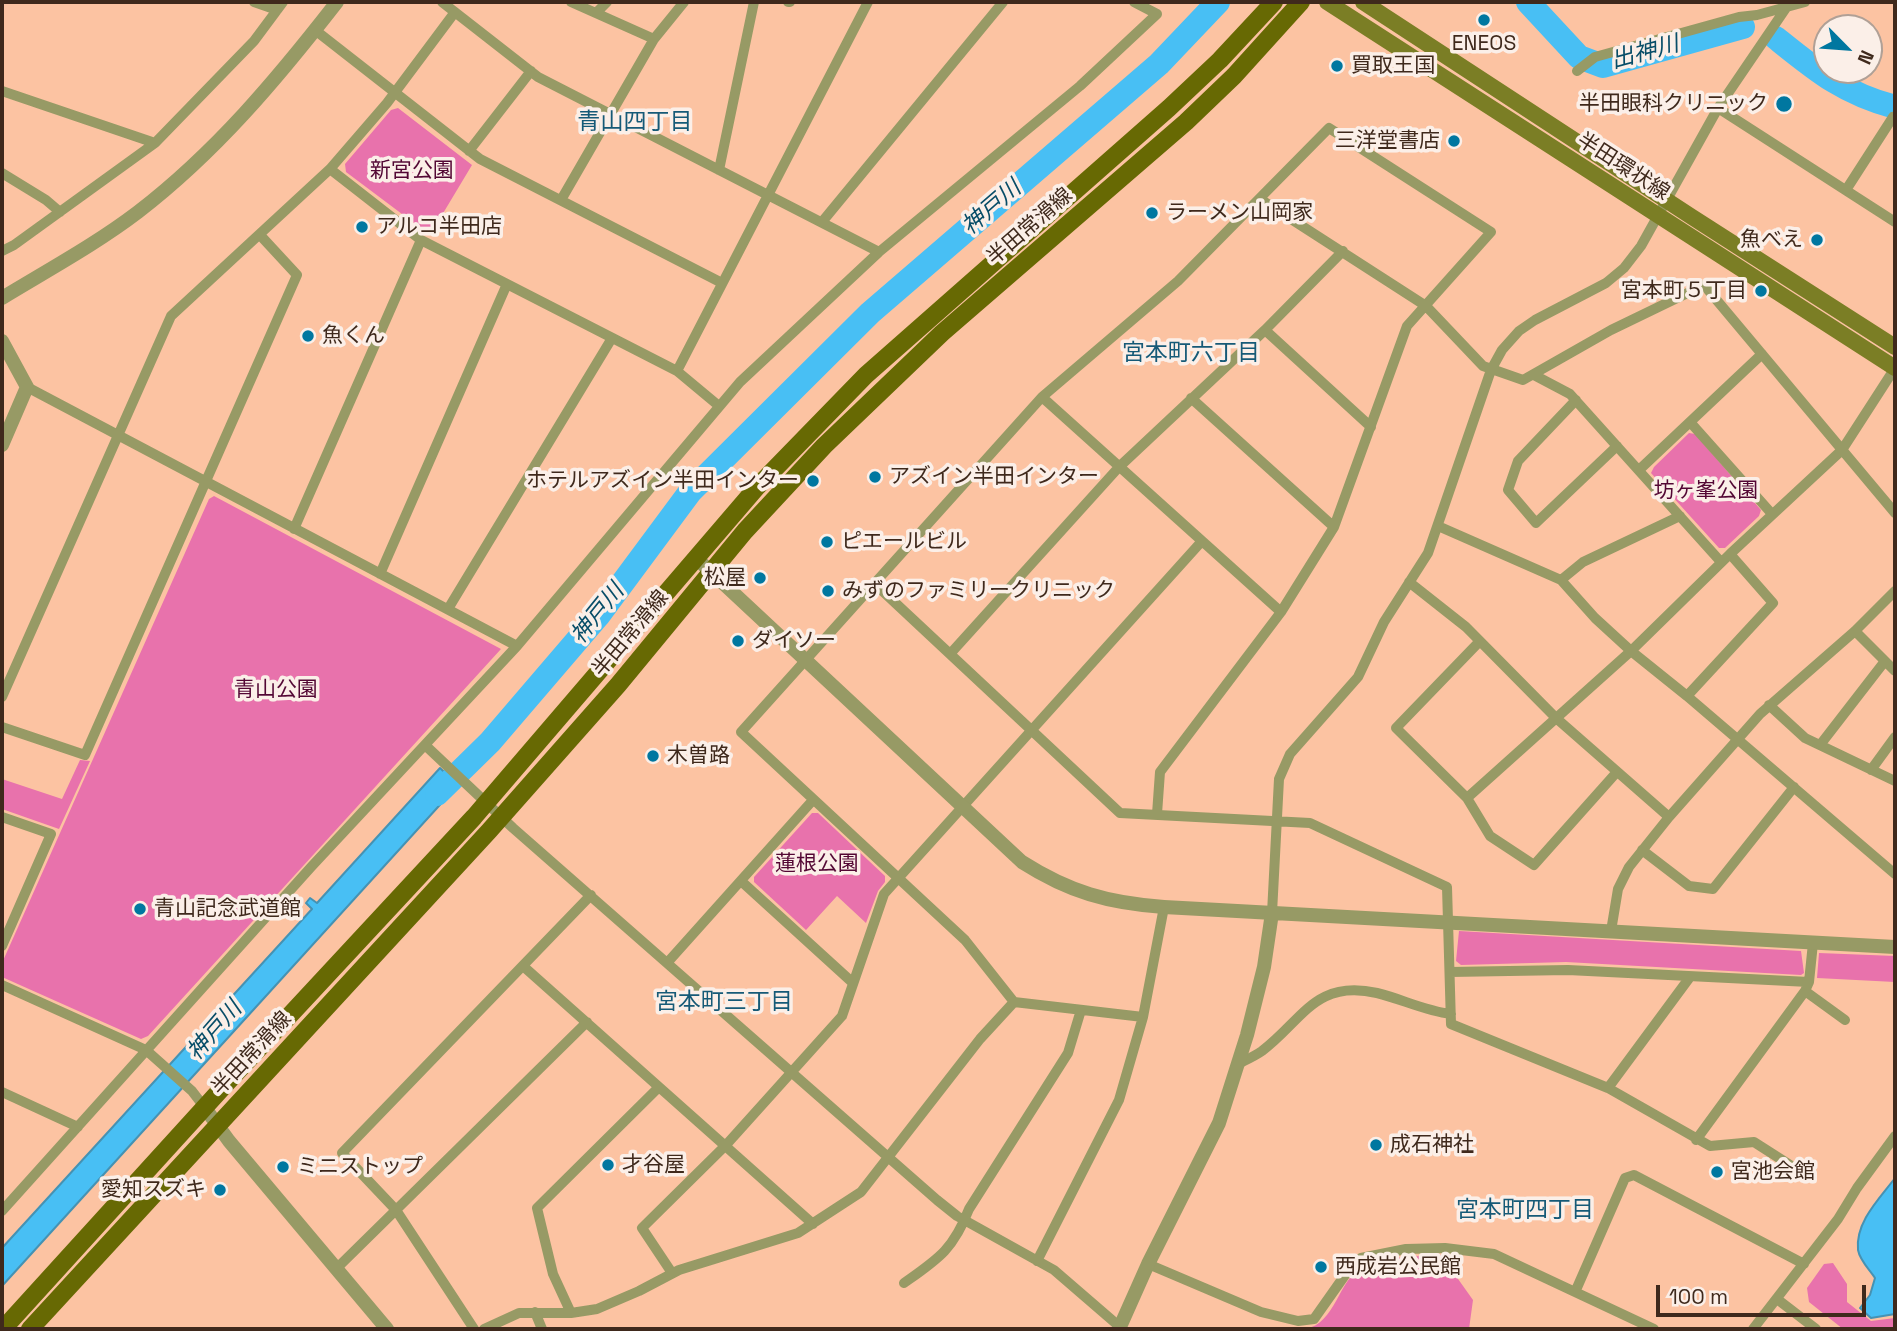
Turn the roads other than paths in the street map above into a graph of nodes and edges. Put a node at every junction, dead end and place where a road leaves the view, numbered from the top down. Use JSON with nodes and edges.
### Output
{"nodes":[{"id":1,"x":254,"y":2,"type":"edge"},
{"id":2,"x":337,"y":2,"type":"edge"},
{"id":3,"x":442,"y":2,"type":"edge"},
{"id":4,"x":571,"y":2,"type":"edge"},
{"id":5,"x":607,"y":2,"type":"edge"},
{"id":6,"x":684,"y":2,"type":"edge"},
{"id":7,"x":754,"y":2,"type":"edge"},
{"id":8,"x":867,"y":2,"type":"edge"},
{"id":9,"x":1003,"y":2,"type":"edge"},
{"id":10,"x":1134,"y":2,"type":"edge"},
{"id":11,"x":1274,"y":2,"type":"edge"},
{"id":12,"x":1301,"y":2,"type":"edge"},
{"id":13,"x":1327,"y":2,"type":"edge"},
{"id":14,"x":1363,"y":2,"type":"edge"},
{"id":15,"x":1805,"y":2,"type":"edge"},
{"id":16,"x":280,"y":6,"type":"edge"},
{"id":17,"x":1786,"y":8,"type":"junction"},
{"id":18,"x":456,"y":12,"type":"junction"},
{"id":19,"x":596,"y":13,"type":"junction"},
{"id":20,"x":314,"y":30,"type":"junction"},
{"id":21,"x":654,"y":39,"type":"junction"},
{"id":22,"x":531,"y":71,"type":"junction"},
{"id":23,"x":1577,"y":71,"type":"dead end"},
{"id":24,"x":2,"y":90,"type":"edge"},
{"id":25,"x":394,"y":93,"type":"junction"},
{"id":26,"x":1718,"y":108,"type":"junction"},
{"id":27,"x":611,"y":114,"type":"junction"},
{"id":28,"x":1895,"y":118,"type":"edge"},
{"id":29,"x":155,"y":143,"type":"junction"},
{"id":30,"x":468,"y":151,"type":"junction"},
{"id":31,"x":330,"y":169,"type":"junction"},
{"id":32,"x":719,"y":170,"type":"junction"},
{"id":33,"x":2,"y":173,"type":"edge"},
{"id":34,"x":1846,"y":190,"type":"junction"},
{"id":35,"x":768,"y":195,"type":"junction"},
{"id":36,"x":1260,"y":198,"type":"junction"},
{"id":37,"x":561,"y":200,"type":"junction"},
{"id":38,"x":1666,"y":200,"type":"junction"},
{"id":39,"x":60,"y":212,"type":"junction"},
{"id":40,"x":1658,"y":215,"type":"junction"},
{"id":41,"x":822,"y":222,"type":"junction"},
{"id":42,"x":1895,"y":222,"type":"edge"},
{"id":43,"x":260,"y":235,"type":"junction"},
{"id":44,"x":421,"y":240,"type":"junction"},
{"id":45,"x":2,"y":251,"type":"edge"},
{"id":46,"x":1343,"y":251,"type":"junction"},
{"id":47,"x":879,"y":252,"type":"junction"},
{"id":48,"x":507,"y":284,"type":"junction"},
{"id":49,"x":723,"y":284,"type":"junction"},
{"id":50,"x":2,"y":298,"type":"edge"},
{"id":51,"x":1426,"y":306,"type":"junction"},
{"id":52,"x":1265,"y":330,"type":"junction"},
{"id":53,"x":612,"y":338,"type":"junction"},
{"id":54,"x":2,"y":341,"type":"edge"},
{"id":55,"x":1895,"y":347,"type":"edge"},
{"id":56,"x":1762,"y":354,"type":"junction"},
{"id":57,"x":1895,"y":368,"type":"edge"},
{"id":58,"x":1491,"y":370,"type":"junction"},
{"id":59,"x":677,"y":371,"type":"junction"},
{"id":60,"x":1534,"y":375,"type":"junction"},
{"id":61,"x":27,"y":387,"type":"junction"},
{"id":62,"x":1042,"y":397,"type":"junction"},
{"id":63,"x":1191,"y":398,"type":"junction"},
{"id":64,"x":1576,"y":400,"type":"junction"},
{"id":65,"x":719,"y":406,"type":"junction"},
{"id":66,"x":1690,"y":422,"type":"junction"},
{"id":67,"x":1371,"y":427,"type":"junction"},
{"id":68,"x":118,"y":435,"type":"junction"},
{"id":69,"x":2,"y":445,"type":"edge"},
{"id":70,"x":1617,"y":446,"type":"junction"},
{"id":71,"x":1842,"y":450,"type":"junction"},
{"id":72,"x":1119,"y":467,"type":"junction"},
{"id":73,"x":1639,"y":470,"type":"junction"},
{"id":74,"x":205,"y":483,"type":"junction"},
{"id":75,"x":1895,"y":513,"type":"edge"},
{"id":76,"x":1772,"y":514,"type":"junction"},
{"id":77,"x":1681,"y":516,"type":"junction"},
{"id":78,"x":1438,"y":526,"type":"junction"},
{"id":79,"x":1334,"y":527,"type":"junction"},
{"id":80,"x":294,"y":529,"type":"junction"},
{"id":81,"x":1202,"y":541,"type":"junction"},
{"id":82,"x":1730,"y":554,"type":"junction"},
{"id":83,"x":696,"y":558,"type":"junction"},
{"id":84,"x":1721,"y":562,"type":"junction"},
{"id":85,"x":711,"y":572,"type":"junction"},
{"id":86,"x":380,"y":573,"type":"junction"},
{"id":87,"x":1560,"y":580,"type":"junction"},
{"id":88,"x":1409,"y":582,"type":"junction"},
{"id":89,"x":874,"y":583,"type":"junction"},
{"id":90,"x":1895,"y":591,"type":"edge"},
{"id":91,"x":448,"y":609,"type":"junction"},
{"id":92,"x":1281,"y":612,"type":"junction"},
{"id":93,"x":1855,"y":631,"type":"junction"},
{"id":94,"x":1480,"y":641,"type":"junction"},
{"id":95,"x":517,"y":646,"type":"junction"},
{"id":96,"x":1631,"y":651,"type":"junction"},
{"id":97,"x":950,"y":654,"type":"junction"},
{"id":98,"x":806,"y":660,"type":"junction"},
{"id":99,"x":1885,"y":661,"type":"junction"},
{"id":100,"x":1895,"y":671,"type":"edge"},
{"id":101,"x":1687,"y":696,"type":"junction"},
{"id":102,"x":2,"y":697,"type":"edge"},
{"id":103,"x":1769,"y":705,"type":"junction"},
{"id":104,"x":1556,"y":718,"type":"junction"},
{"id":105,"x":2,"y":727,"type":"edge"},
{"id":106,"x":1031,"y":729,"type":"junction"},
{"id":107,"x":1895,"y":737,"type":"edge"},
{"id":108,"x":1737,"y":738,"type":"junction"},
{"id":109,"x":425,"y":745,"type":"junction"},
{"id":110,"x":1820,"y":745,"type":"junction"},
{"id":111,"x":1871,"y":770,"type":"junction"},
{"id":112,"x":1616,"y":773,"type":"junction"},
{"id":113,"x":1895,"y":781,"type":"edge"},
{"id":114,"x":1794,"y":787,"type":"junction"},
{"id":115,"x":1468,"y":799,"type":"junction"},
{"id":116,"x":813,"y":800,"type":"junction"},
{"id":117,"x":486,"y":802,"type":"junction"},
{"id":118,"x":963,"y":807,"type":"junction"},
{"id":119,"x":1157,"y":814,"type":"junction"},
{"id":120,"x":2,"y":817,"type":"edge"},
{"id":121,"x":501,"y":817,"type":"junction"},
{"id":122,"x":1668,"y":817,"type":"junction"},
{"id":123,"x":1277,"y":821,"type":"junction"},
{"id":124,"x":1642,"y":850,"type":"junction"},
{"id":125,"x":1895,"y":874,"type":"edge"},
{"id":126,"x":898,"y":879,"type":"junction"},
{"id":127,"x":741,"y":881,"type":"junction"},
{"id":128,"x":591,"y":895,"type":"junction"},
{"id":129,"x":1164,"y":907,"type":"junction"},
{"id":130,"x":1272,"y":913,"type":"junction"},
{"id":131,"x":1448,"y":922,"type":"junction"},
{"id":132,"x":1611,"y":931,"type":"junction"},
{"id":133,"x":1813,"y":943,"type":"junction"},
{"id":134,"x":2,"y":946,"type":"edge"},
{"id":135,"x":1895,"y":947,"type":"edge"},
{"id":136,"x":667,"y":963,"type":"junction"},
{"id":137,"x":523,"y":966,"type":"junction"},
{"id":138,"x":1450,"y":972,"type":"junction"},
{"id":139,"x":1689,"y":977,"type":"junction"},
{"id":140,"x":853,"y":983,"type":"junction"},
{"id":141,"x":2,"y":985,"type":"edge"},
{"id":142,"x":1807,"y":987,"type":"junction"},
{"id":143,"x":1014,"y":1002,"type":"junction"},
{"id":144,"x":1081,"y":1010,"type":"junction"},
{"id":145,"x":1451,"y":1014,"type":"junction"},
{"id":146,"x":1143,"y":1017,"type":"junction"},
{"id":147,"x":1845,"y":1020,"type":"dead end"},
{"id":148,"x":587,"y":1022,"type":"junction"},
{"id":149,"x":146,"y":1050,"type":"junction"},
{"id":150,"x":1238,"y":1064,"type":"junction"},
{"id":151,"x":791,"y":1073,"type":"junction"},
{"id":152,"x":659,"y":1087,"type":"junction"},
{"id":153,"x":1608,"y":1088,"type":"junction"},
{"id":154,"x":2,"y":1092,"type":"edge"},
{"id":155,"x":205,"y":1108,"type":"junction"},
{"id":156,"x":217,"y":1125,"type":"junction"},
{"id":157,"x":78,"y":1126,"type":"junction"},
{"id":158,"x":1895,"y":1136,"type":"edge"},
{"id":159,"x":1696,"y":1140,"type":"junction"},
{"id":160,"x":726,"y":1145,"type":"junction"},
{"id":161,"x":888,"y":1159,"type":"junction"},
{"id":162,"x":1790,"y":1165,"type":"dead end"},
{"id":163,"x":396,"y":1210,"type":"junction"},
{"id":164,"x":2,"y":1211,"type":"edge"},
{"id":165,"x":964,"y":1220,"type":"junction"},
{"id":166,"x":813,"y":1224,"type":"junction"},
{"id":167,"x":1037,"y":1261,"type":"junction"},
{"id":168,"x":1148,"y":1264,"type":"junction"},
{"id":169,"x":1804,"y":1264,"type":"junction"},
{"id":170,"x":337,"y":1268,"type":"junction"},
{"id":171,"x":672,"y":1273,"type":"junction"},
{"id":172,"x":904,"y":1283,"type":"dead end"},
{"id":173,"x":1576,"y":1290,"type":"junction"},
{"id":174,"x":1777,"y":1298,"type":"junction"},
{"id":175,"x":535,"y":1312,"type":"junction"},
{"id":176,"x":570,"y":1313,"type":"junction"},
{"id":177,"x":1120,"y":1328,"type":"edge"},
{"id":178,"x":3,"y":1329,"type":"edge"},
{"id":179,"x":30,"y":1329,"type":"edge"},
{"id":180,"x":387,"y":1329,"type":"edge"},
{"id":181,"x":474,"y":1329,"type":"edge"},
{"id":182,"x":484,"y":1329,"type":"edge"},
{"id":183,"x":542,"y":1329,"type":"edge"},
{"id":184,"x":1654,"y":1329,"type":"edge"},
{"id":185,"x":1753,"y":1329,"type":"edge"},
{"id":186,"x":1816,"y":1329,"type":"edge"}],
"edges":[{"from":1,"to":16,"type":"street"},
{"from":2,"to":20,"type":"street"},
{"from":3,"to":18,"type":"street"},
{"from":4,"to":19,"type":"street"},
{"from":5,"to":19,"type":"street"},
{"from":6,"to":21,"type":"street"},
{"from":7,"to":32,"type":"street"},
{"from":8,"to":35,"type":"street"},
{"from":9,"to":41,"type":"street"},
{"from":10,"to":47,"type":"street"},
{"from":11,"to":83,"type":"main road","name":"半田常滑線"},
{"from":12,"to":85,"type":"main road","name":"半田常滑線"},
{"from":13,"to":40,"type":"main road","name":"半田環状線"},
{"from":14,"to":38,"type":"main road","name":"半田環状線"},
{"from":15,"to":17,"type":"street"},
{"from":16,"to":29,"type":"street"},
{"from":17,"to":23,"type":"street"},
{"from":17,"to":26,"type":"street"},
{"from":18,"to":22,"type":"street"},
{"from":18,"to":25,"type":"street"},
{"from":19,"to":21,"type":"street"},
{"from":20,"to":25,"type":"street"},
{"from":20,"to":50,"type":"street"},
{"from":21,"to":27,"type":"street"},
{"from":22,"to":27,"type":"street"},
{"from":22,"to":30,"type":"street"},
{"from":24,"to":29,"type":"street"},
{"from":25,"to":30,"type":"street"},
{"from":25,"to":31,"type":"street"},
{"from":26,"to":34,"type":"street"},
{"from":26,"to":38,"type":"street"},
{"from":27,"to":32,"type":"street"},
{"from":27,"to":37,"type":"street"},
{"from":28,"to":34,"type":"street"},
{"from":29,"to":39,"type":"street"},
{"from":30,"to":37,"type":"street"},
{"from":31,"to":43,"type":"street"},
{"from":31,"to":44,"type":"street"},
{"from":32,"to":35,"type":"street"},
{"from":33,"to":39,"type":"street"},
{"from":34,"to":42,"type":"street"},
{"from":35,"to":41,"type":"street"},
{"from":35,"to":49,"type":"street"},
{"from":36,"to":46,"type":"street"},
{"from":36,"to":51,"type":"street"},
{"from":36,"to":62,"type":"street"},
{"from":37,"to":49,"type":"street"},
{"from":38,"to":40,"type":"street"},
{"from":38,"to":55,"type":"main road","name":"半田環状線"},
{"from":39,"to":45,"type":"street"},
{"from":40,"to":57,"type":"main road","name":"半田環状線"},
{"from":40,"to":58,"type":"street"},
{"from":41,"to":47,"type":"street"},
{"from":43,"to":68,"type":"street"},
{"from":43,"to":74,"type":"street"},
{"from":44,"to":48,"type":"street"},
{"from":44,"to":80,"type":"street"},
{"from":46,"to":51,"type":"street"},
{"from":46,"to":52,"type":"street"},
{"from":47,"to":65,"type":"street"},
{"from":48,"to":53,"type":"street"},
{"from":48,"to":86,"type":"street"},
{"from":49,"to":59,"type":"street"},
{"from":51,"to":58,"type":"street"},
{"from":51,"to":67,"type":"street"},
{"from":52,"to":63,"type":"street"},
{"from":52,"to":67,"type":"street"},
{"from":53,"to":59,"type":"street"},
{"from":53,"to":91,"type":"street"},
{"from":54,"to":61,"type":"street"},
{"from":56,"to":60,"type":"street"},
{"from":56,"to":66,"type":"street"},
{"from":56,"to":71,"type":"street"},
{"from":57,"to":71,"type":"street"},
{"from":58,"to":60,"type":"street"},
{"from":58,"to":78,"type":"street"},
{"from":59,"to":65,"type":"street"},
{"from":60,"to":64,"type":"street"},
{"from":61,"to":68,"type":"street"},
{"from":61,"to":69,"type":"street"},
{"from":62,"to":72,"type":"street"},
{"from":62,"to":89,"type":"street"},
{"from":63,"to":72,"type":"street"},
{"from":63,"to":79,"type":"street"},
{"from":64,"to":70,"type":"street"},
{"from":64,"to":70,"type":"street"},
{"from":65,"to":95,"type":"street"},
{"from":66,"to":73,"type":"street"},
{"from":66,"to":76,"type":"street"},
{"from":67,"to":79,"type":"street"},
{"from":68,"to":74,"type":"street"},
{"from":68,"to":102,"type":"street"},
{"from":70,"to":73,"type":"street"},
{"from":71,"to":75,"type":"street"},
{"from":71,"to":76,"type":"street"},
{"from":72,"to":81,"type":"street"},
{"from":72,"to":97,"type":"street"},
{"from":73,"to":77,"type":"street"},
{"from":74,"to":80,"type":"street"},
{"from":74,"to":105,"type":"street"},
{"from":76,"to":82,"type":"street"},
{"from":77,"to":84,"type":"street"},
{"from":77,"to":87,"type":"street"},
{"from":78,"to":87,"type":"street"},
{"from":78,"to":88,"type":"street"},
{"from":79,"to":92,"type":"street"},
{"from":80,"to":86,"type":"street"},
{"from":81,"to":92,"type":"street"},
{"from":81,"to":106,"type":"street"},
{"from":82,"to":84,"type":"street"},
{"from":82,"to":101,"type":"street"},
{"from":83,"to":85,"type":"street"},
{"from":83,"to":117,"type":"main road","name":"半田常滑線"},
{"from":84,"to":96,"type":"street"},
{"from":85,"to":98,"type":"street"},
{"from":85,"to":121,"type":"main road","name":"半田常滑線"},
{"from":86,"to":91,"type":"street"},
{"from":87,"to":96,"type":"street"},
{"from":88,"to":94,"type":"street"},
{"from":88,"to":123,"type":"street"},
{"from":89,"to":97,"type":"street"},
{"from":89,"to":98,"type":"street"},
{"from":90,"to":93,"type":"street"},
{"from":91,"to":95,"type":"street"},
{"from":92,"to":119,"type":"street"},
{"from":93,"to":99,"type":"street"},
{"from":93,"to":103,"type":"street"},
{"from":94,"to":104,"type":"street"},
{"from":94,"to":115,"type":"street"},
{"from":95,"to":109,"type":"street"},
{"from":96,"to":101,"type":"street"},
{"from":96,"to":104,"type":"street"},
{"from":97,"to":106,"type":"street"},
{"from":98,"to":116,"type":"street"},
{"from":98,"to":118,"type":"street"},
{"from":99,"to":100,"type":"street"},
{"from":99,"to":110,"type":"street"},
{"from":101,"to":108,"type":"street"},
{"from":103,"to":108,"type":"street"},
{"from":103,"to":110,"type":"street"},
{"from":104,"to":112,"type":"street"},
{"from":104,"to":115,"type":"street"},
{"from":106,"to":118,"type":"street"},
{"from":106,"to":119,"type":"street"},
{"from":107,"to":111,"type":"street"},
{"from":108,"to":114,"type":"street"},
{"from":108,"to":122,"type":"street"},
{"from":109,"to":117,"type":"street"},
{"from":109,"to":149,"type":"street"},
{"from":110,"to":111,"type":"street"},
{"from":111,"to":113,"type":"street"},
{"from":112,"to":115,"type":"street"},
{"from":112,"to":122,"type":"street"},
{"from":114,"to":124,"type":"street"},
{"from":114,"to":125,"type":"street"},
{"from":116,"to":126,"type":"street"},
{"from":116,"to":127,"type":"street"},
{"from":117,"to":121,"type":"street"},
{"from":117,"to":155,"type":"main road","name":"半田常滑線"},
{"from":118,"to":126,"type":"street"},
{"from":118,"to":129,"type":"street"},
{"from":119,"to":123,"type":"street"},
{"from":120,"to":134,"type":"street"},
{"from":121,"to":128,"type":"street"},
{"from":121,"to":156,"type":"main road","name":"半田常滑線"},
{"from":122,"to":124,"type":"street"},
{"from":123,"to":130,"type":"street"},
{"from":123,"to":131,"type":"street"},
{"from":124,"to":132,"type":"street"},
{"from":126,"to":140,"type":"street"},
{"from":126,"to":143,"type":"street"},
{"from":127,"to":136,"type":"street"},
{"from":127,"to":140,"type":"street"},
{"from":128,"to":136,"type":"street"},
{"from":128,"to":137,"type":"street"},
{"from":129,"to":130,"type":"street"},
{"from":129,"to":146,"type":"street"},
{"from":130,"to":131,"type":"street"},
{"from":130,"to":150,"type":"street"},
{"from":131,"to":132,"type":"street"},
{"from":131,"to":138,"type":"street"},
{"from":132,"to":133,"type":"street"},
{"from":133,"to":135,"type":"street"},
{"from":133,"to":142,"type":"street"},
{"from":136,"to":151,"type":"street"},
{"from":137,"to":148,"type":"street"},
{"from":137,"to":163,"type":"street"},
{"from":138,"to":139,"type":"street"},
{"from":138,"to":145,"type":"street"},
{"from":139,"to":142,"type":"street"},
{"from":139,"to":153,"type":"street"},
{"from":140,"to":151,"type":"street"},
{"from":141,"to":149,"type":"street"},
{"from":142,"to":147,"type":"street"},
{"from":142,"to":159,"type":"street"},
{"from":143,"to":144,"type":"street"},
{"from":143,"to":161,"type":"street"},
{"from":144,"to":146,"type":"street"},
{"from":144,"to":165,"type":"street"},
{"from":145,"to":150,"type":"street"},
{"from":145,"to":153,"type":"street"},
{"from":146,"to":167,"type":"street"},
{"from":148,"to":152,"type":"street"},
{"from":148,"to":163,"type":"street"},
{"from":149,"to":155,"type":"street"},
{"from":149,"to":157,"type":"street"},
{"from":150,"to":168,"type":"street"},
{"from":151,"to":160,"type":"street"},
{"from":151,"to":161,"type":"street"},
{"from":152,"to":160,"type":"street"},
{"from":152,"to":176,"type":"street"},
{"from":153,"to":159,"type":"street"},
{"from":154,"to":157,"type":"street"},
{"from":155,"to":156,"type":"street"},
{"from":155,"to":178,"type":"main road","name":"半田常滑線"},
{"from":156,"to":170,"type":"street"},
{"from":156,"to":179,"type":"main road","name":"半田常滑線"},
{"from":157,"to":164,"type":"street"},
{"from":158,"to":169,"type":"street"},
{"from":159,"to":162,"type":"street"},
{"from":160,"to":166,"type":"street"},
{"from":160,"to":171,"type":"street"},
{"from":161,"to":165,"type":"street"},
{"from":161,"to":166,"type":"street"},
{"from":163,"to":170,"type":"street"},
{"from":163,"to":181,"type":"street"},
{"from":165,"to":167,"type":"street"},
{"from":165,"to":172,"type":"street"},
{"from":166,"to":171,"type":"street"},
{"from":167,"to":177,"type":"street"},
{"from":168,"to":173,"type":"street"},
{"from":168,"to":177,"type":"street"},
{"from":169,"to":173,"type":"street"},
{"from":169,"to":174,"type":"street"},
{"from":170,"to":180,"type":"street"},
{"from":171,"to":176,"type":"street"},
{"from":173,"to":184,"type":"street"},
{"from":174,"to":185,"type":"street"},
{"from":174,"to":186,"type":"street"},
{"from":175,"to":176,"type":"street"},
{"from":175,"to":182,"type":"street"},
{"from":175,"to":183,"type":"street"}]}
